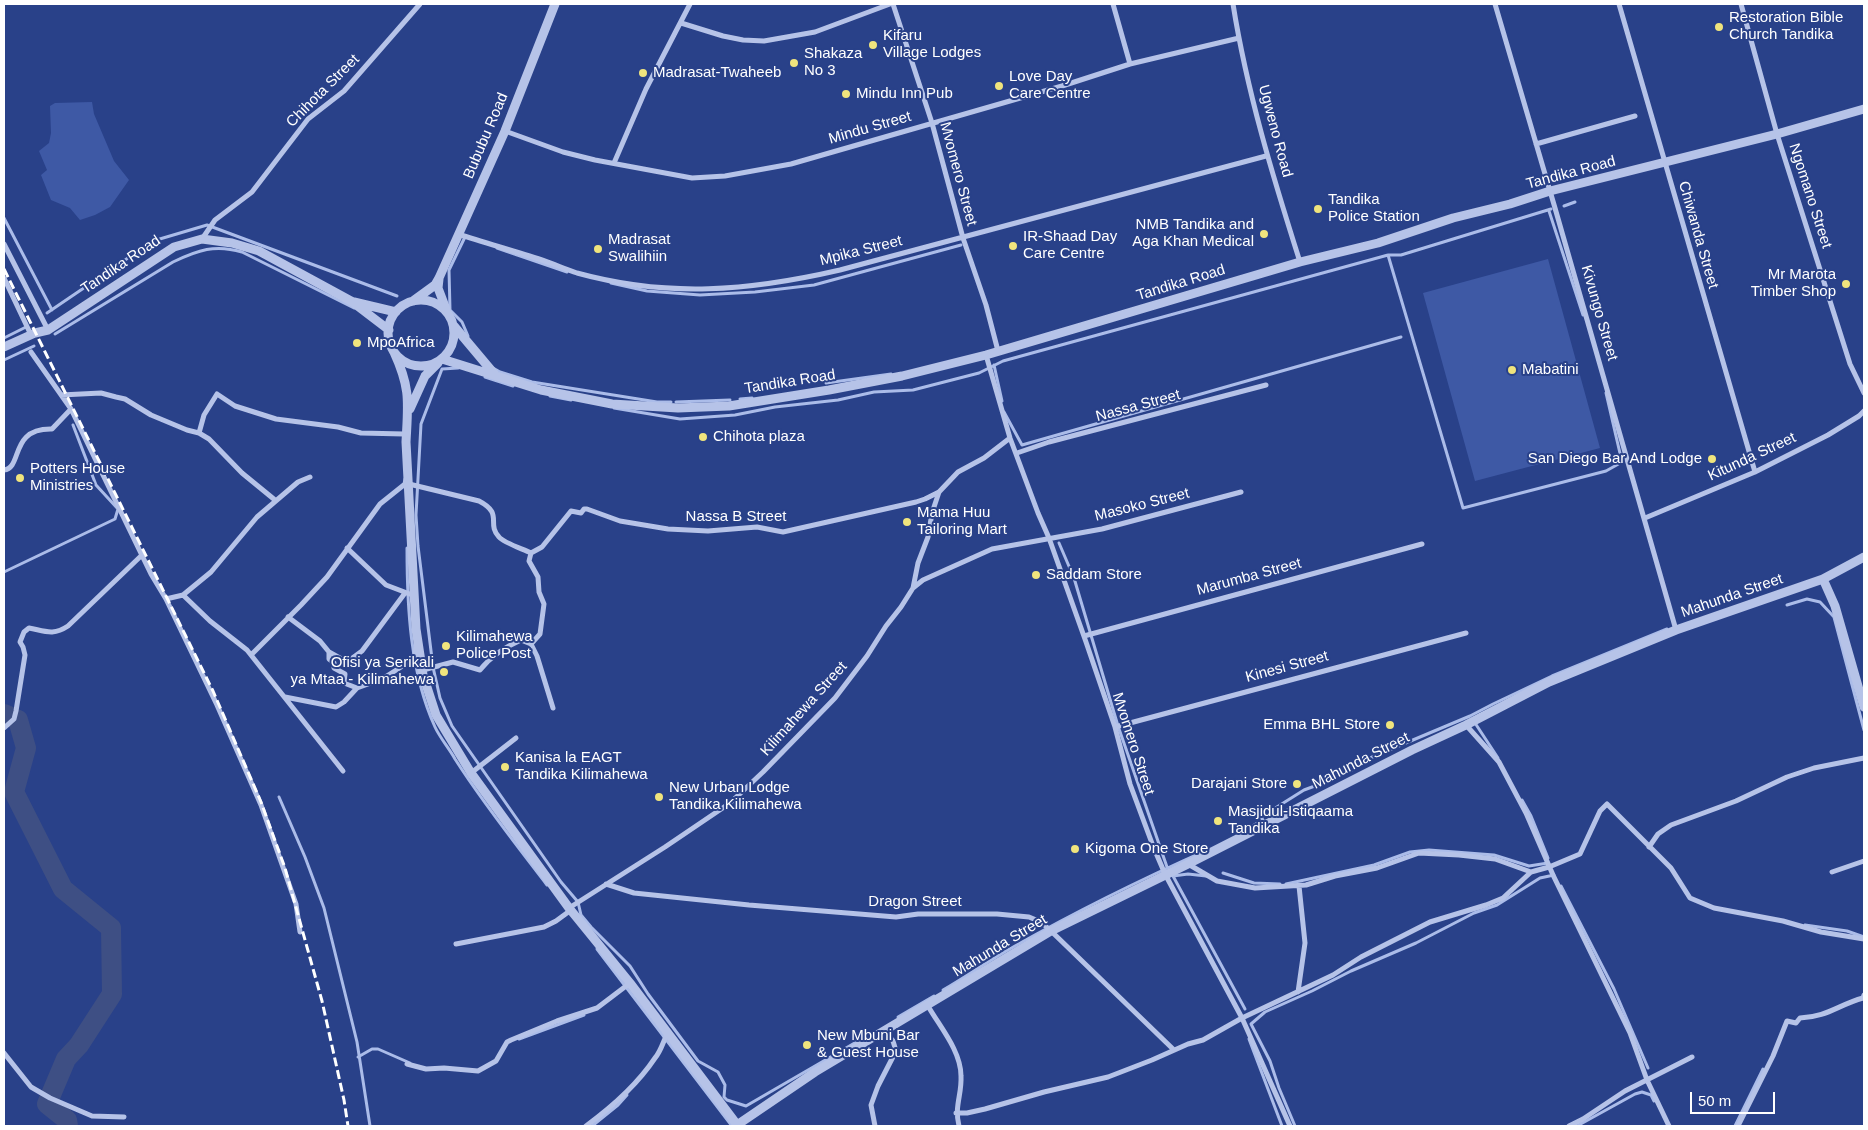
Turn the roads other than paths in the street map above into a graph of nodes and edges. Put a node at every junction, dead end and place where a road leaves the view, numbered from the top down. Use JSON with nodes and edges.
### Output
{"nodes":[{"id":1,"x":420,"y":4,"type":"edge"},
{"id":2,"x":555,"y":4,"type":"edge"},
{"id":3,"x":690,"y":4,"type":"edge"},
{"id":4,"x":892,"y":4,"type":"edge"},
{"id":5,"x":1113,"y":4,"type":"edge"},
{"id":6,"x":1233,"y":4,"type":"edge"},
{"id":7,"x":1494,"y":4,"type":"edge"},
{"id":8,"x":1619,"y":4,"type":"edge"},
{"id":9,"x":1741,"y":4,"type":"edge"},
{"id":10,"x":681,"y":23,"type":"junction"},
{"id":11,"x":1239,"y":38,"type":"junction"},
{"id":12,"x":1130,"y":64,"type":"junction"},
{"id":13,"x":1864,"y":109,"type":"edge"},
{"id":14,"x":1635,"y":116,"type":"dead end"},
{"id":15,"x":932,"y":123,"type":"junction"},
{"id":16,"x":505,"y":131,"type":"junction"},
{"id":17,"x":1777,"y":134,"type":"junction"},
{"id":18,"x":1536,"y":144,"type":"junction"},
{"id":19,"x":1266,"y":156,"type":"junction"},
{"id":20,"x":1664,"y":162,"type":"junction"},
{"id":21,"x":614,"y":163,"type":"junction"},
{"id":22,"x":1550,"y":191,"type":"junction"},
{"id":23,"x":458,"y":234,"type":"junction"},
{"id":24,"x":963,"y":238,"type":"junction"},
{"id":25,"x":202,"y":239,"type":"junction"},
{"id":26,"x":4,"y":244,"type":"edge"},
{"id":27,"x":1300,"y":262,"type":"junction"},
{"id":28,"x":4,"y":278,"type":"edge"},
{"id":29,"x":439,"y":278,"type":"junction"},
{"id":30,"x":351,"y":301,"type":"junction"},
{"id":31,"x":413,"y":301,"type":"junction"},
{"id":32,"x":396,"y":312,"type":"junction"},
{"id":33,"x":448,"y":314,"type":"junction"},
{"id":34,"x":454,"y":326,"type":"junction"},
{"id":35,"x":48,"y":330,"type":"junction"},
{"id":36,"x":388,"y":330,"type":"junction"},
{"id":37,"x":31,"y":335,"type":"junction"},
{"id":38,"x":4,"y":347,"type":"edge"},
{"id":39,"x":998,"y":351,"type":"junction"},
{"id":40,"x":31,"y":352,"type":"dead end"},
{"id":41,"x":394,"y":352,"type":"junction"},
{"id":42,"x":986,"y":355,"type":"junction"},
{"id":43,"x":441,"y":360,"type":"junction"},
{"id":44,"x":497,"y":377,"type":"junction"},
{"id":45,"x":1266,"y":385,"type":"dead end"},
{"id":46,"x":1864,"y":393,"type":"edge"},
{"id":47,"x":61,"y":395,"type":"junction"},
{"id":48,"x":71,"y":409,"type":"junction"},
{"id":49,"x":1864,"y":411,"type":"edge"},
{"id":50,"x":409,"y":412,"type":"junction"},
{"id":51,"x":407,"y":430,"type":"junction"},
{"id":52,"x":199,"y":433,"type":"junction"},
{"id":53,"x":1010,"y":438,"type":"junction"},
{"id":54,"x":1017,"y":453,"type":"junction"},
{"id":55,"x":4,"y":470,"type":"edge"},
{"id":56,"x":1755,"y":472,"type":"junction"},
{"id":57,"x":408,"y":474,"type":"junction"},
{"id":58,"x":310,"y":477,"type":"dead end"},
{"id":59,"x":409,"y":484,"type":"junction"},
{"id":60,"x":939,"y":492,"type":"junction"},
{"id":61,"x":1241,"y":492,"type":"dead end"},
{"id":62,"x":275,"y":500,"type":"junction"},
{"id":63,"x":1645,"y":518,"type":"junction"},
{"id":64,"x":1049,"y":538,"type":"junction"},
{"id":65,"x":1422,"y":544,"type":"dead end"},
{"id":66,"x":347,"y":548,"type":"junction"},
{"id":67,"x":531,"y":553,"type":"junction"},
{"id":68,"x":142,"y":555,"type":"junction"},
{"id":69,"x":1864,"y":558,"type":"edge"},
{"id":70,"x":1823,"y":579,"type":"junction"},
{"id":71,"x":913,"y":588,"type":"junction"},
{"id":72,"x":404,"y":593,"type":"junction"},
{"id":73,"x":183,"y":595,"type":"junction"},
{"id":74,"x":416,"y":596,"type":"junction"},
{"id":75,"x":166,"y":599,"type":"junction"},
{"id":76,"x":288,"y":617,"type":"junction"},
{"id":77,"x":1676,"y":630,"type":"junction"},
{"id":78,"x":1466,"y":633,"type":"dead end"},
{"id":79,"x":1084,"y":636,"type":"junction"},
{"id":80,"x":418,"y":640,"type":"junction"},
{"id":81,"x":531,"y":644,"type":"junction"},
{"id":82,"x":328,"y":652,"type":"junction"},
{"id":83,"x":251,"y":655,"type":"junction"},
{"id":84,"x":423,"y":670,"type":"junction"},
{"id":85,"x":357,"y":688,"type":"junction"},
{"id":86,"x":285,"y":697,"type":"junction"},
{"id":87,"x":1864,"y":707,"type":"edge"},
{"id":88,"x":553,"y":708,"type":"dead end"},
{"id":89,"x":1466,"y":726,"type":"junction"},
{"id":90,"x":1115,"y":727,"type":"junction"},
{"id":91,"x":4,"y":728,"type":"edge"},
{"id":92,"x":516,"y":738,"type":"dead end"},
{"id":93,"x":1864,"y":758,"type":"edge"},
{"id":94,"x":343,"y":771,"type":"dead end"},
{"id":95,"x":471,"y":772,"type":"junction"},
{"id":96,"x":1649,"y":848,"type":"junction"},
{"id":97,"x":1864,"y":861,"type":"edge"},
{"id":98,"x":1188,"y":864,"type":"junction"},
{"id":99,"x":1549,"y":867,"type":"junction"},
{"id":100,"x":1530,"y":872,"type":"junction"},
{"id":101,"x":1832,"y":872,"type":"dead end"},
{"id":102,"x":1165,"y":874,"type":"junction"},
{"id":103,"x":606,"y":884,"type":"junction"},
{"id":104,"x":1299,"y":886,"type":"junction"},
{"id":105,"x":570,"y":909,"type":"junction"},
{"id":106,"x":1051,"y":930,"type":"junction"},
{"id":107,"x":300,"y":932,"type":"dead end"},
{"id":108,"x":1864,"y":939,"type":"edge"},
{"id":109,"x":456,"y":944,"type":"dead end"},
{"id":110,"x":630,"y":983,"type":"junction"},
{"id":111,"x":1298,"y":992,"type":"junction"},
{"id":112,"x":1864,"y":995,"type":"edge"},
{"id":113,"x":928,"y":1006,"type":"junction"},
{"id":114,"x":1242,"y":1018,"type":"junction"},
{"id":115,"x":885,"y":1032,"type":"junction"},
{"id":116,"x":667,"y":1034,"type":"junction"},
{"id":117,"x":1174,"y":1050,"type":"junction"},
{"id":118,"x":4,"y":1053,"type":"edge"},
{"id":119,"x":1692,"y":1056,"type":"dead end"},
{"id":120,"x":408,"y":1064,"type":"dead end"},
{"id":121,"x":1647,"y":1080,"type":"junction"},
{"id":122,"x":956,"y":1113,"type":"junction"},
{"id":123,"x":124,"y":1117,"type":"dead end"},
{"id":124,"x":586,"y":1126,"type":"edge"},
{"id":125,"x":737,"y":1126,"type":"edge"},
{"id":126,"x":875,"y":1126,"type":"edge"},
{"id":127,"x":959,"y":1126,"type":"edge"},
{"id":128,"x":1289,"y":1126,"type":"edge"},
{"id":129,"x":1569,"y":1126,"type":"edge"},
{"id":130,"x":1669,"y":1126,"type":"edge"},
{"id":131,"x":1738,"y":1126,"type":"edge"}],
"edges":[{"from":1,"to":25,"type":"street","name":"Chihota Street"},
{"from":2,"to":16,"type":"street","name":"Bububu Road"},
{"from":3,"to":10,"type":"street"},
{"from":4,"to":10,"type":"street"},
{"from":4,"to":15,"type":"street","name":"Mvomero Street"},
{"from":5,"to":12,"type":"street"},
{"from":6,"to":11,"type":"street","name":"Ugweno Road"},
{"from":7,"to":18,"type":"street","name":"Kivungo Street"},
{"from":8,"to":20,"type":"street","name":"Chiwanda Street"},
{"from":9,"to":17,"type":"street","name":"Ngomano Street"},
{"from":10,"to":21,"type":"street"},
{"from":11,"to":12,"type":"street","name":"Mindu Street"},
{"from":11,"to":19,"type":"street","name":"Ugweno Road"},
{"from":12,"to":15,"type":"street","name":"Mindu Street"},
{"from":13,"to":17,"type":"street","name":"Tandika Road"},
{"from":14,"to":18,"type":"street"},
{"from":15,"to":21,"type":"street","name":"Mindu Street"},
{"from":15,"to":24,"type":"street","name":"Mvomero Street"},
{"from":16,"to":21,"type":"street","name":"Mindu Street"},
{"from":16,"to":23,"type":"street","name":"Bububu Road"},
{"from":17,"to":20,"type":"street","name":"Tandika Road"},
{"from":17,"to":46,"type":"street","name":"Ngomano Street"},
{"from":18,"to":22,"type":"street","name":"Kivungo Street"},
{"from":19,"to":24,"type":"street","name":"Mpika Street"},
{"from":19,"to":27,"type":"street","name":"Ugweno Road"},
{"from":20,"to":22,"type":"street","name":"Tandika Road"},
{"from":20,"to":56,"type":"street","name":"Chiwanda Street"},
{"from":22,"to":27,"type":"street","name":"Tandika Road"},
{"from":22,"to":63,"type":"street","name":"Kivungo Street"},
{"from":23,"to":24,"type":"street","name":"Mpika Street"},
{"from":23,"to":29,"type":"street","name":"Bububu Road"},
{"from":24,"to":39,"type":"street","name":"Mvomero Street"},
{"from":25,"to":30,"type":"street","name":"Tandika Road"},
{"from":25,"to":35,"type":"street","name":"Tandika Road"},
{"from":26,"to":35,"type":"street"},
{"from":27,"to":39,"type":"street","name":"Tandika Road"},
{"from":28,"to":37,"type":"street"},
{"from":29,"to":31,"type":"street"},
{"from":29,"to":33,"type":"street"},
{"from":30,"to":32,"type":"street"},
{"from":30,"to":36,"type":"street","name":"Tandika Road"},
{"from":31,"to":32,"type":"street"},
{"from":31,"to":33,"type":"street"},
{"from":32,"to":36,"type":"street"},
{"from":33,"to":34,"type":"street"},
{"from":34,"to":43,"type":"street"},
{"from":34,"to":44,"type":"street"},
{"from":35,"to":37,"type":"street","name":"Tandika Road"},
{"from":36,"to":41,"type":"street"},
{"from":37,"to":38,"type":"street","name":"Tandika Road"},
{"from":39,"to":42,"type":"street","name":"Tandika Road"},
{"from":40,"to":47,"type":"street"},
{"from":41,"to":43,"type":"street"},
{"from":41,"to":50,"type":"street"},
{"from":42,"to":44,"type":"street","name":"Tandika Road"},
{"from":42,"to":53,"type":"street","name":"Mvomero Street"},
{"from":43,"to":44,"type":"street","name":"Tandika Road"},
{"from":43,"to":50,"type":"street"},
{"from":45,"to":54,"type":"street","name":"Nassa Street"},
{"from":47,"to":48,"type":"street"},
{"from":47,"to":52,"type":"street"},
{"from":48,"to":55,"type":"street"},
{"from":48,"to":68,"type":"street"},
{"from":49,"to":56,"type":"street","name":"Kitunda Street"},
{"from":50,"to":51,"type":"street"},
{"from":51,"to":52,"type":"street"},
{"from":51,"to":57,"type":"street"},
{"from":52,"to":62,"type":"street"},
{"from":53,"to":54,"type":"street","name":"Mvomero Street"},
{"from":53,"to":60,"type":"street"},
{"from":54,"to":64,"type":"street","name":"Mvomero Street"},
{"from":56,"to":63,"type":"street","name":"Kitunda Street"},
{"from":57,"to":59,"type":"street"},
{"from":57,"to":66,"type":"street"},
{"from":58,"to":62,"type":"street"},
{"from":59,"to":67,"type":"street"},
{"from":59,"to":74,"type":"street"},
{"from":60,"to":67,"type":"street","name":"Nassa B Street"},
{"from":60,"to":71,"type":"street"},
{"from":61,"to":64,"type":"street","name":"Masoko Street"},
{"from":62,"to":73,"type":"street"},
{"from":63,"to":77,"type":"street","name":"Kivungo Street"},
{"from":64,"to":71,"type":"street","name":"Kilimahewa Street"},
{"from":64,"to":79,"type":"street","name":"Mvomero Street"},
{"from":65,"to":79,"type":"street","name":"Marumba Street"},
{"from":66,"to":72,"type":"street"},
{"from":66,"to":76,"type":"street"},
{"from":67,"to":81,"type":"street"},
{"from":68,"to":75,"type":"street"},
{"from":68,"to":91,"type":"street"},
{"from":69,"to":70,"type":"street","name":"Mahunda Street"},
{"from":70,"to":77,"type":"street","name":"Mahunda Street"},
{"from":70,"to":87,"type":"street"},
{"from":71,"to":103,"type":"street","name":"Kilimahewa Street"},
{"from":72,"to":74,"type":"street"},
{"from":72,"to":82,"type":"street"},
{"from":73,"to":75,"type":"street"},
{"from":73,"to":83,"type":"street"},
{"from":74,"to":80,"type":"street"},
{"from":75,"to":107,"type":"street"},
{"from":76,"to":82,"type":"street"},
{"from":76,"to":83,"type":"street"},
{"from":77,"to":89,"type":"street","name":"Mahunda Street"},
{"from":78,"to":90,"type":"street","name":"Kinesi Street"},
{"from":79,"to":90,"type":"street","name":"Mvomero Street"},
{"from":80,"to":84,"type":"street"},
{"from":80,"to":85,"type":"street"},
{"from":81,"to":84,"type":"street"},
{"from":81,"to":88,"type":"street"},
{"from":82,"to":85,"type":"street"},
{"from":83,"to":86,"type":"street"},
{"from":84,"to":95,"type":"street"},
{"from":85,"to":86,"type":"street"},
{"from":86,"to":94,"type":"street"},
{"from":89,"to":98,"type":"street","name":"Mahunda Street"},
{"from":89,"to":99,"type":"street"},
{"from":90,"to":102,"type":"street","name":"Mvomero Street"},
{"from":92,"to":95,"type":"street"},
{"from":93,"to":96,"type":"street"},
{"from":95,"to":105,"type":"street"},
{"from":96,"to":99,"type":"street"},
{"from":96,"to":108,"type":"street"},
{"from":97,"to":101,"type":"street"},
{"from":98,"to":102,"type":"street","name":"Mahunda Street"},
{"from":98,"to":104,"type":"street"},
{"from":99,"to":100,"type":"street"},
{"from":99,"to":121,"type":"street"},
{"from":100,"to":104,"type":"street"},
{"from":100,"to":111,"type":"street"},
{"from":102,"to":106,"type":"street","name":"Mahunda Street"},
{"from":102,"to":114,"type":"street","name":"Mvomero Street"},
{"from":103,"to":105,"type":"street","name":"Kilimahewa Street"},
{"from":103,"to":106,"type":"street","name":"Dragon Street"},
{"from":104,"to":111,"type":"street"},
{"from":105,"to":109,"type":"street","name":"Kilimahewa Street"},
{"from":105,"to":110,"type":"street"},
{"from":106,"to":113,"type":"street","name":"Mahunda Street"},
{"from":106,"to":117,"type":"street","name":"Dragon Street"},
{"from":110,"to":116,"type":"street"},
{"from":110,"to":120,"type":"street"},
{"from":111,"to":114,"type":"street"},
{"from":112,"to":131,"type":"street"},
{"from":113,"to":115,"type":"street","name":"Mahunda Street"},
{"from":113,"to":122,"type":"street"},
{"from":114,"to":117,"type":"street"},
{"from":114,"to":128,"type":"street","name":"Mvomero Street"},
{"from":115,"to":125,"type":"street","name":"Mahunda Street"},
{"from":115,"to":126,"type":"street"},
{"from":116,"to":124,"type":"street"},
{"from":116,"to":125,"type":"street"},
{"from":117,"to":122,"type":"street"},
{"from":118,"to":123,"type":"street"},
{"from":119,"to":121,"type":"street"},
{"from":121,"to":129,"type":"street"},
{"from":121,"to":130,"type":"street"},
{"from":122,"to":127,"type":"street"}]}
